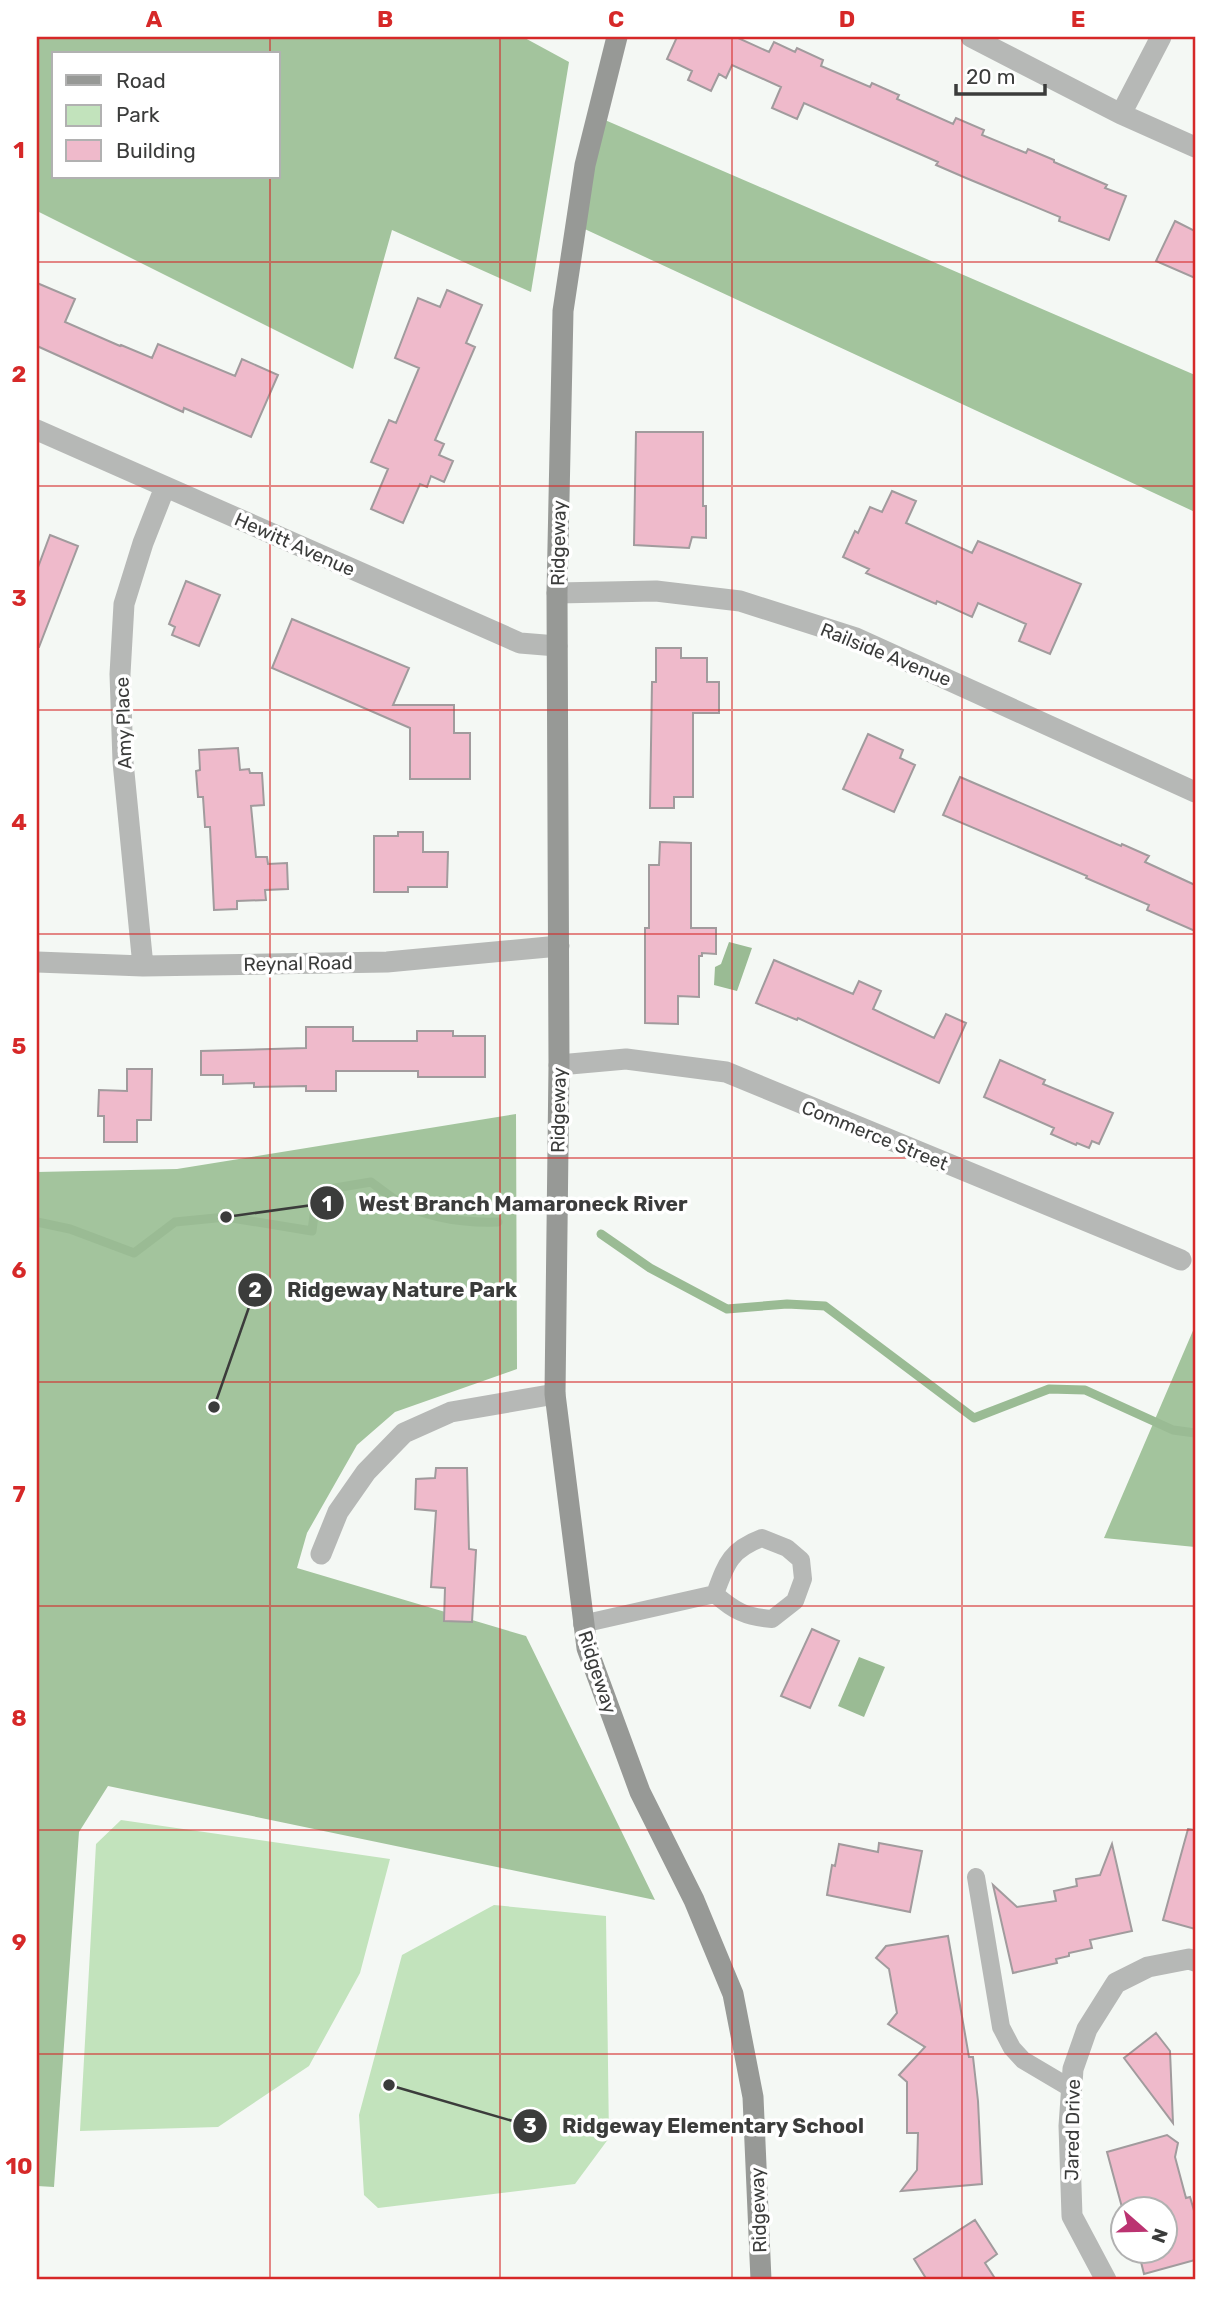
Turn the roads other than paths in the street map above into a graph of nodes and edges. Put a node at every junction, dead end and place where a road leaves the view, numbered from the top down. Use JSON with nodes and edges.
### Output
{"nodes":[{"id":1,"x":617,"y":37,"type":"edge"},
{"id":2,"x":971,"y":37,"type":"edge"},
{"id":3,"x":1161,"y":37,"type":"edge"},
{"id":4,"x":1121,"y":114,"type":"junction"},
{"id":5,"x":1195,"y":147,"type":"edge"},
{"id":6,"x":37,"y":430,"type":"edge"},
{"id":7,"x":165,"y":487,"type":"junction"},
{"id":8,"x":557,"y":593,"type":"junction"},
{"id":9,"x":557,"y":646,"type":"junction"},
{"id":10,"x":1195,"y":792,"type":"edge"},
{"id":11,"x":559,"y":946,"type":"junction"},
{"id":12,"x":37,"y":962,"type":"edge"},
{"id":13,"x":144,"y":966,"type":"junction"},
{"id":14,"x":559,"y":1065,"type":"junction"},
{"id":15,"x":1181,"y":1260,"type":"dead end"},
{"id":16,"x":555,"y":1394,"type":"junction"},
{"id":17,"x":321,"y":1554,"type":"dead end"},
{"id":18,"x":715,"y":1594,"type":"junction"},
{"id":19,"x":582,"y":1624,"type":"junction"},
{"id":20,"x":976,"y":1877,"type":"dead end"},
{"id":21,"x":1195,"y":1961,"type":"edge"},
{"id":22,"x":1072,"y":2089,"type":"junction"},
{"id":23,"x":761,"y":2280,"type":"edge"},
{"id":24,"x":1106,"y":2280,"type":"edge"}],
"edges":[{"from":1,"to":8,"type":"street","name":"Ridgeway"},
{"from":2,"to":4,"type":"street"},
{"from":3,"to":4,"type":"street"},
{"from":4,"to":5,"type":"street"},
{"from":6,"to":7,"type":"street","name":"Hewitt Avenue"},
{"from":7,"to":9,"type":"street","name":"Hewitt Avenue"},
{"from":7,"to":13,"type":"street","name":"Amy Place"},
{"from":8,"to":9,"type":"street","name":"Ridgeway"},
{"from":8,"to":10,"type":"street","name":"Railside Avenue"},
{"from":9,"to":11,"type":"street","name":"Ridgeway"},
{"from":11,"to":13,"type":"street","name":"Reynal Road"},
{"from":11,"to":14,"type":"street","name":"Ridgeway"},
{"from":12,"to":13,"type":"street","name":"Reynal Road"},
{"from":14,"to":15,"type":"street","name":"Commerce Street"},
{"from":14,"to":16,"type":"street","name":"Ridgeway"},
{"from":16,"to":17,"type":"street"},
{"from":16,"to":19,"type":"street","name":"Ridgeway"},
{"from":18,"to":18,"type":"lane"},
{"from":18,"to":19,"type":"lane"},
{"from":19,"to":23,"type":"street","name":"Ridgeway"},
{"from":20,"to":22,"type":"lane"},
{"from":21,"to":22,"type":"street","name":"Jared Drive"},
{"from":22,"to":24,"type":"street","name":"Jared Drive"}]}
